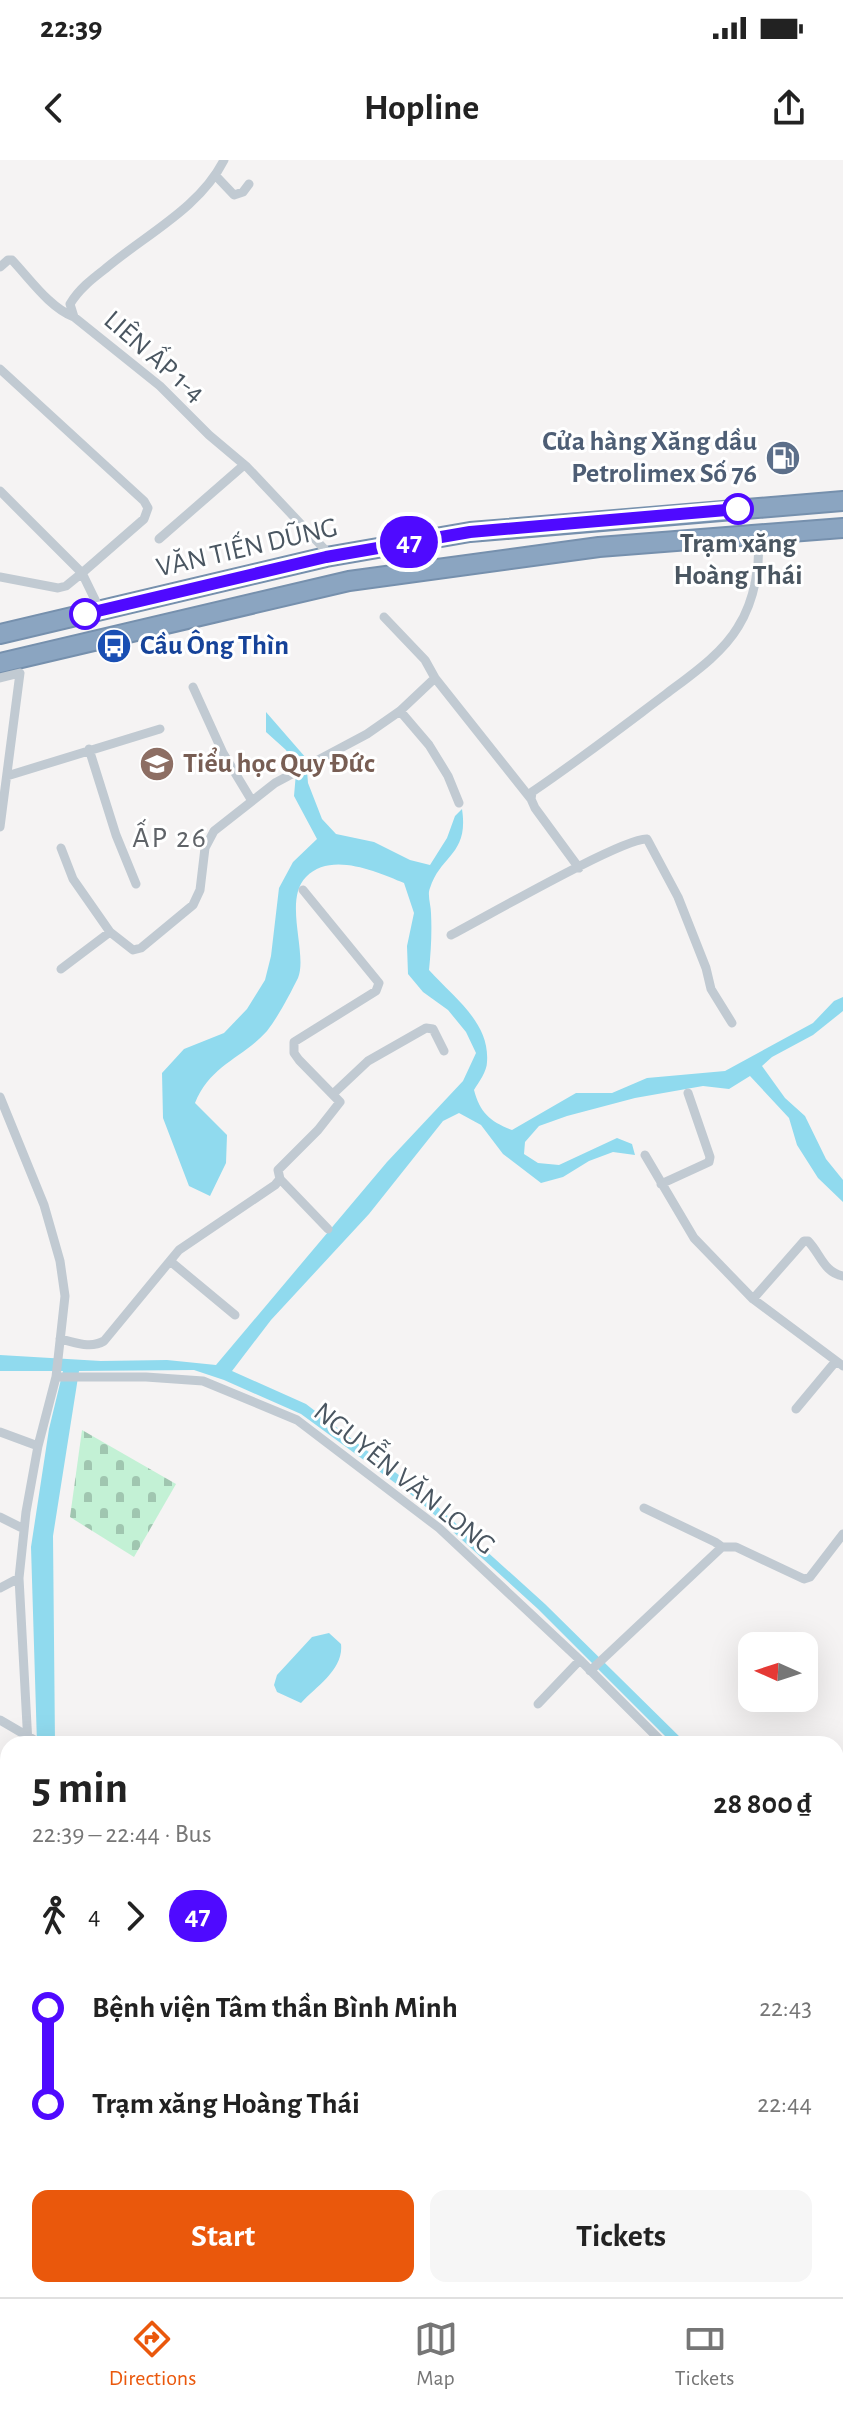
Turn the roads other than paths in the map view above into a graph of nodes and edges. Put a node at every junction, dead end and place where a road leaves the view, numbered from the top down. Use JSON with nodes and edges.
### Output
{"nodes":[{"id":1,"x":224,"y":160,"type":"edge"},
{"id":2,"x":216,"y":176,"type":"junction"},
{"id":3,"x":249,"y":184,"type":"dead end"},
{"id":4,"x":0,"y":267,"type":"edge"},
{"id":5,"x":74,"y":317,"type":"junction"},
{"id":6,"x":0,"y":369,"type":"edge"},
{"id":7,"x":244,"y":465,"type":"junction"},
{"id":8,"x":0,"y":491,"type":"edge"},
{"id":9,"x":843,"y":501,"type":"edge"},
{"id":10,"x":843,"y":528,"type":"edge"},
{"id":11,"x":758,"y":532,"type":"junction"},
{"id":12,"x":159,"y":539,"type":"dead end"},
{"id":13,"x":331,"y":556,"type":"junction"},
{"id":14,"x":82,"y":573,"type":"junction"},
{"id":15,"x":0,"y":577,"type":"edge"},
{"id":16,"x":100,"y":610,"type":"junction"},
{"id":17,"x":384,"y":617,"type":"dead end"},
{"id":18,"x":0,"y":634,"type":"edge"},
{"id":19,"x":0,"y":663,"type":"edge"},
{"id":20,"x":0,"y":678,"type":"edge"},
{"id":21,"x":435,"y":678,"type":"junction"},
{"id":22,"x":193,"y":687,"type":"dead end"},
{"id":23,"x":400,"y":711,"type":"junction"},
{"id":24,"x":160,"y":729,"type":"dead end"},
{"id":25,"x":89,"y":749,"type":"junction"},
{"id":26,"x":7,"y":776,"type":"junction"},
{"id":27,"x":531,"y":799,"type":"junction"},
{"id":28,"x":252,"y":801,"type":"junction"},
{"id":29,"x":459,"y":803,"type":"dead end"},
{"id":30,"x":0,"y":827,"type":"edge"},
{"id":31,"x":61,"y":848,"type":"dead end"},
{"id":32,"x":579,"y":868,"type":"junction"},
{"id":33,"x":136,"y":884,"type":"dead end"},
{"id":34,"x":303,"y":890,"type":"dead end"},
{"id":35,"x":110,"y":932,"type":"junction"},
{"id":36,"x":451,"y":935,"type":"dead end"},
{"id":37,"x":61,"y":969,"type":"dead end"},
{"id":38,"x":732,"y":1023,"type":"dead end"},
{"id":39,"x":444,"y":1051,"type":"dead end"},
{"id":40,"x":334,"y":1093,"type":"junction"},
{"id":41,"x":688,"y":1093,"type":"dead end"},
{"id":42,"x":0,"y":1097,"type":"edge"},
{"id":43,"x":645,"y":1155,"type":"dead end"},
{"id":44,"x":280,"y":1179,"type":"junction"},
{"id":45,"x":661,"y":1184,"type":"junction"},
{"id":46,"x":328,"y":1229,"type":"dead end"},
{"id":47,"x":170,"y":1261,"type":"junction"},
{"id":48,"x":843,"y":1276,"type":"edge"},
{"id":49,"x":753,"y":1299,"type":"junction"},
{"id":50,"x":235,"y":1315,"type":"dead end"},
{"id":51,"x":60,"y":1339,"type":"junction"},
{"id":52,"x":840,"y":1364,"type":"edge"},
{"id":53,"x":56,"y":1376,"type":"junction"},
{"id":54,"x":796,"y":1409,"type":"dead end"},
{"id":55,"x":0,"y":1432,"type":"edge"},
{"id":56,"x":38,"y":1446,"type":"junction"},
{"id":57,"x":644,"y":1508,"type":"dead end"},
{"id":58,"x":0,"y":1517,"type":"edge"},
{"id":59,"x":24,"y":1529,"type":"junction"},
{"id":60,"x":843,"y":1534,"type":"edge"},
{"id":61,"x":722,"y":1547,"type":"junction"},
{"id":62,"x":19,"y":1578,"type":"junction"},
{"id":63,"x":1,"y":1586,"type":"edge"},
{"id":64,"x":580,"y":1660,"type":"junction"},
{"id":65,"x":590,"y":1671,"type":"junction"},
{"id":66,"x":538,"y":1704,"type":"dead end"},
{"id":67,"x":0,"y":1720,"type":"edge"},
{"id":68,"x":22,"y":1736,"type":"edge"},
{"id":69,"x":27,"y":1736,"type":"edge"},
{"id":70,"x":656,"y":1736,"type":"edge"}],
"edges":[{"from":1,"to":2,"type":"street","name":"LIÊN ẤP 1-4"},
{"from":2,"to":3,"type":"street"},
{"from":2,"to":5,"type":"street","name":"LIÊN ẤP 1-4"},
{"from":4,"to":5,"type":"street"},
{"from":5,"to":7,"type":"street","name":"LIÊN ẤP 1-4"},
{"from":6,"to":14,"type":"street"},
{"from":7,"to":12,"type":"street"},
{"from":7,"to":13,"type":"street","name":"LIÊN ẤP 1-4"},
{"from":8,"to":14,"type":"street"},
{"from":9,"to":13,"type":"highway","name":"VĂN TIẾN DŨNG"},
{"from":10,"to":11,"type":"highway","name":"VĂN TIẾN DŨNG"},
{"from":11,"to":19,"type":"highway","name":"VĂN TIẾN DŨNG"},
{"from":11,"to":27,"type":"street"},
{"from":13,"to":16,"type":"highway","name":"VĂN TIẾN DŨNG"},
{"from":14,"to":15,"type":"street"},
{"from":14,"to":16,"type":"street"},
{"from":16,"to":18,"type":"highway","name":"VĂN TIẾN DŨNG"},
{"from":17,"to":21,"type":"street"},
{"from":20,"to":26,"type":"street"},
{"from":21,"to":23,"type":"street"},
{"from":21,"to":27,"type":"street"},
{"from":22,"to":28,"type":"street"},
{"from":23,"to":28,"type":"street"},
{"from":23,"to":29,"type":"street"},
{"from":24,"to":25,"type":"street"},
{"from":25,"to":26,"type":"street"},
{"from":25,"to":33,"type":"street"},
{"from":26,"to":30,"type":"street"},
{"from":27,"to":32,"type":"street"},
{"from":28,"to":35,"type":"street"},
{"from":31,"to":35,"type":"street"},
{"from":32,"to":36,"type":"street"},
{"from":32,"to":38,"type":"street"},
{"from":34,"to":40,"type":"street"},
{"from":35,"to":37,"type":"street"},
{"from":39,"to":40,"type":"street"},
{"from":40,"to":44,"type":"street"},
{"from":41,"to":45,"type":"street"},
{"from":42,"to":51,"type":"street"},
{"from":43,"to":45,"type":"street"},
{"from":44,"to":46,"type":"street"},
{"from":44,"to":47,"type":"street"},
{"from":45,"to":49,"type":"street"},
{"from":47,"to":50,"type":"street"},
{"from":47,"to":51,"type":"street"},
{"from":48,"to":49,"type":"street"},
{"from":49,"to":52,"type":"street"},
{"from":51,"to":53,"type":"street"},
{"from":52,"to":54,"type":"street"},
{"from":53,"to":56,"type":"street"},
{"from":53,"to":64,"type":"street","name":"NGUYỄN VĂN LONG"},
{"from":55,"to":56,"type":"street"},
{"from":56,"to":59,"type":"street"},
{"from":57,"to":61,"type":"street"},
{"from":58,"to":59,"type":"street"},
{"from":59,"to":62,"type":"street"},
{"from":60,"to":61,"type":"street"},
{"from":61,"to":65,"type":"street"},
{"from":62,"to":63,"type":"street"},
{"from":62,"to":69,"type":"street"},
{"from":64,"to":65,"type":"street","name":"NGUYỄN VĂN LONG"},
{"from":64,"to":66,"type":"street"},
{"from":65,"to":70,"type":"street","name":"NGUYỄN VĂN LONG"},
{"from":67,"to":68,"type":"street"}]}
